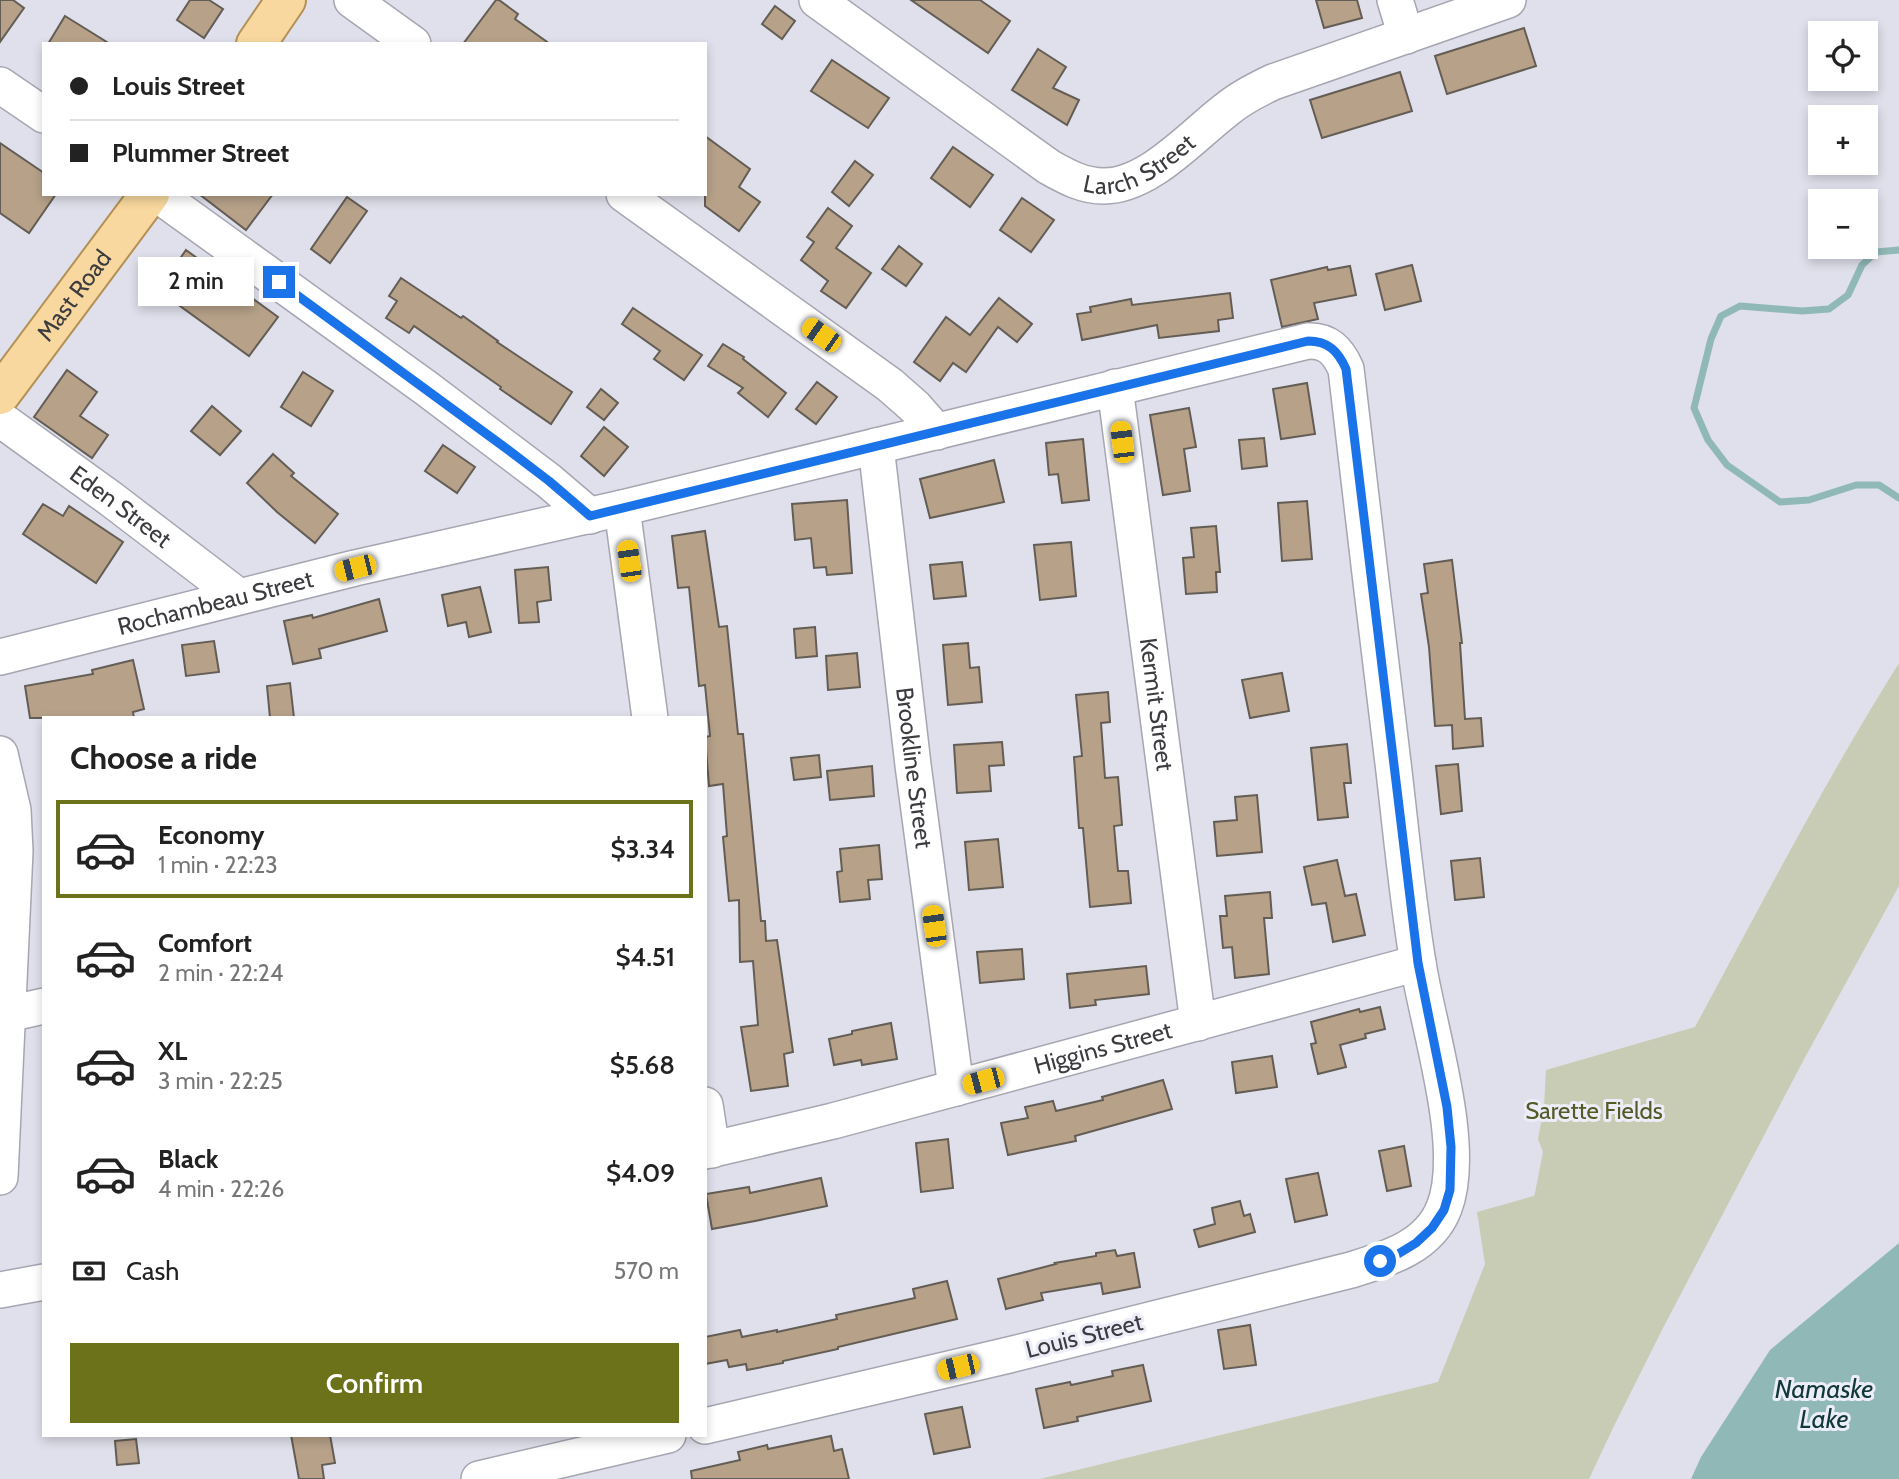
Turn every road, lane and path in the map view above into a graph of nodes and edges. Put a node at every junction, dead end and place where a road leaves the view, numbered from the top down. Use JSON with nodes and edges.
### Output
{"nodes":[{"id":1,"x":286,"y":0,"type":"edge"},
{"id":2,"x":352,"y":0,"type":"edge"},
{"id":3,"x":817,"y":0,"type":"edge"},
{"id":4,"x":1395,"y":0,"type":"edge"},
{"id":5,"x":1508,"y":0,"type":"edge"},
{"id":6,"x":1406,"y":36,"type":"junction"},
{"id":7,"x":257,"y":42,"type":"edge"},
{"id":8,"x":410,"y":42,"type":"edge"},
{"id":9,"x":0,"y":85,"type":"edge"},
{"id":10,"x":42,"y":114,"type":"edge"},
{"id":11,"x":149,"y":196,"type":"edge"},
{"id":12,"x":160,"y":196,"type":"edge"},
{"id":13,"x":627,"y":196,"type":"edge"},
{"id":14,"x":1115,"y":387,"type":"junction"},
{"id":15,"x":0,"y":395,"type":"edge"},
{"id":16,"x":0,"y":419,"type":"edge"},
{"id":17,"x":937,"y":432,"type":"junction"},
{"id":18,"x":876,"y":446,"type":"junction"},
{"id":19,"x":606,"y":512,"type":"junction"},
{"id":20,"x":238,"y":596,"type":"junction"},
{"id":21,"x":0,"y":656,"type":"edge"},
{"id":22,"x":650,"y":716,"type":"edge"},
{"id":23,"x":0,"y":754,"type":"edge"},
{"id":24,"x":1418,"y":963,"type":"junction"},
{"id":25,"x":42,"y":1006,"type":"edge"},
{"id":26,"x":8,"y":1013,"type":"junction"},
{"id":27,"x":1198,"y":1023,"type":"junction"},
{"id":28,"x":956,"y":1088,"type":"junction"},
{"id":29,"x":707,"y":1128,"type":"edge"},
{"id":30,"x":709,"y":1151,"type":"edge"},
{"id":31,"x":0,"y":1177,"type":"edge"},
{"id":32,"x":42,"y":1282,"type":"edge"},
{"id":33,"x":0,"y":1290,"type":"edge"},
{"id":34,"x":707,"y":1426,"type":"edge"},
{"id":35,"x":659,"y":1437,"type":"edge"},
{"id":36,"x":479,"y":1479,"type":"edge"}],
"edges":[{"from":1,"to":7,"type":"main road"},
{"from":2,"to":8,"type":"street"},
{"from":3,"to":6,"type":"street","name":"Larch Street"},
{"from":4,"to":6,"type":"street"},
{"from":5,"to":6,"type":"street","name":"Larch Street"},
{"from":9,"to":10,"type":"street"},
{"from":11,"to":15,"type":"main road","name":"Mast Road"},
{"from":12,"to":19,"type":"street"},
{"from":13,"to":17,"type":"street"},
{"from":14,"to":17,"type":"street","name":"Rochambeau Street"},
{"from":14,"to":24,"type":"street","name":"Rochambeau Street"},
{"from":14,"to":27,"type":"street","name":"Kermit Street"},
{"from":16,"to":20,"type":"street","name":"Eden Street"},
{"from":17,"to":18,"type":"street","name":"Rochambeau Street"},
{"from":18,"to":19,"type":"street","name":"Rochambeau Street"},
{"from":18,"to":28,"type":"street","name":"Brookline Street"},
{"from":19,"to":20,"type":"street","name":"Rochambeau Street"},
{"from":19,"to":22,"type":"street"},
{"from":20,"to":21,"type":"street","name":"Rochambeau Street"},
{"from":23,"to":26,"type":"street"},
{"from":24,"to":27,"type":"street","name":"Higgins Street"},
{"from":24,"to":34,"type":"street","name":"Louis Street"},
{"from":25,"to":26,"type":"street"},
{"from":26,"to":31,"type":"street"},
{"from":27,"to":28,"type":"street","name":"Higgins Street"},
{"from":28,"to":30,"type":"street","name":"Higgins Street"},
{"from":29,"to":30,"type":"street"},
{"from":32,"to":33,"type":"street"},
{"from":35,"to":36,"type":"street"}]}
